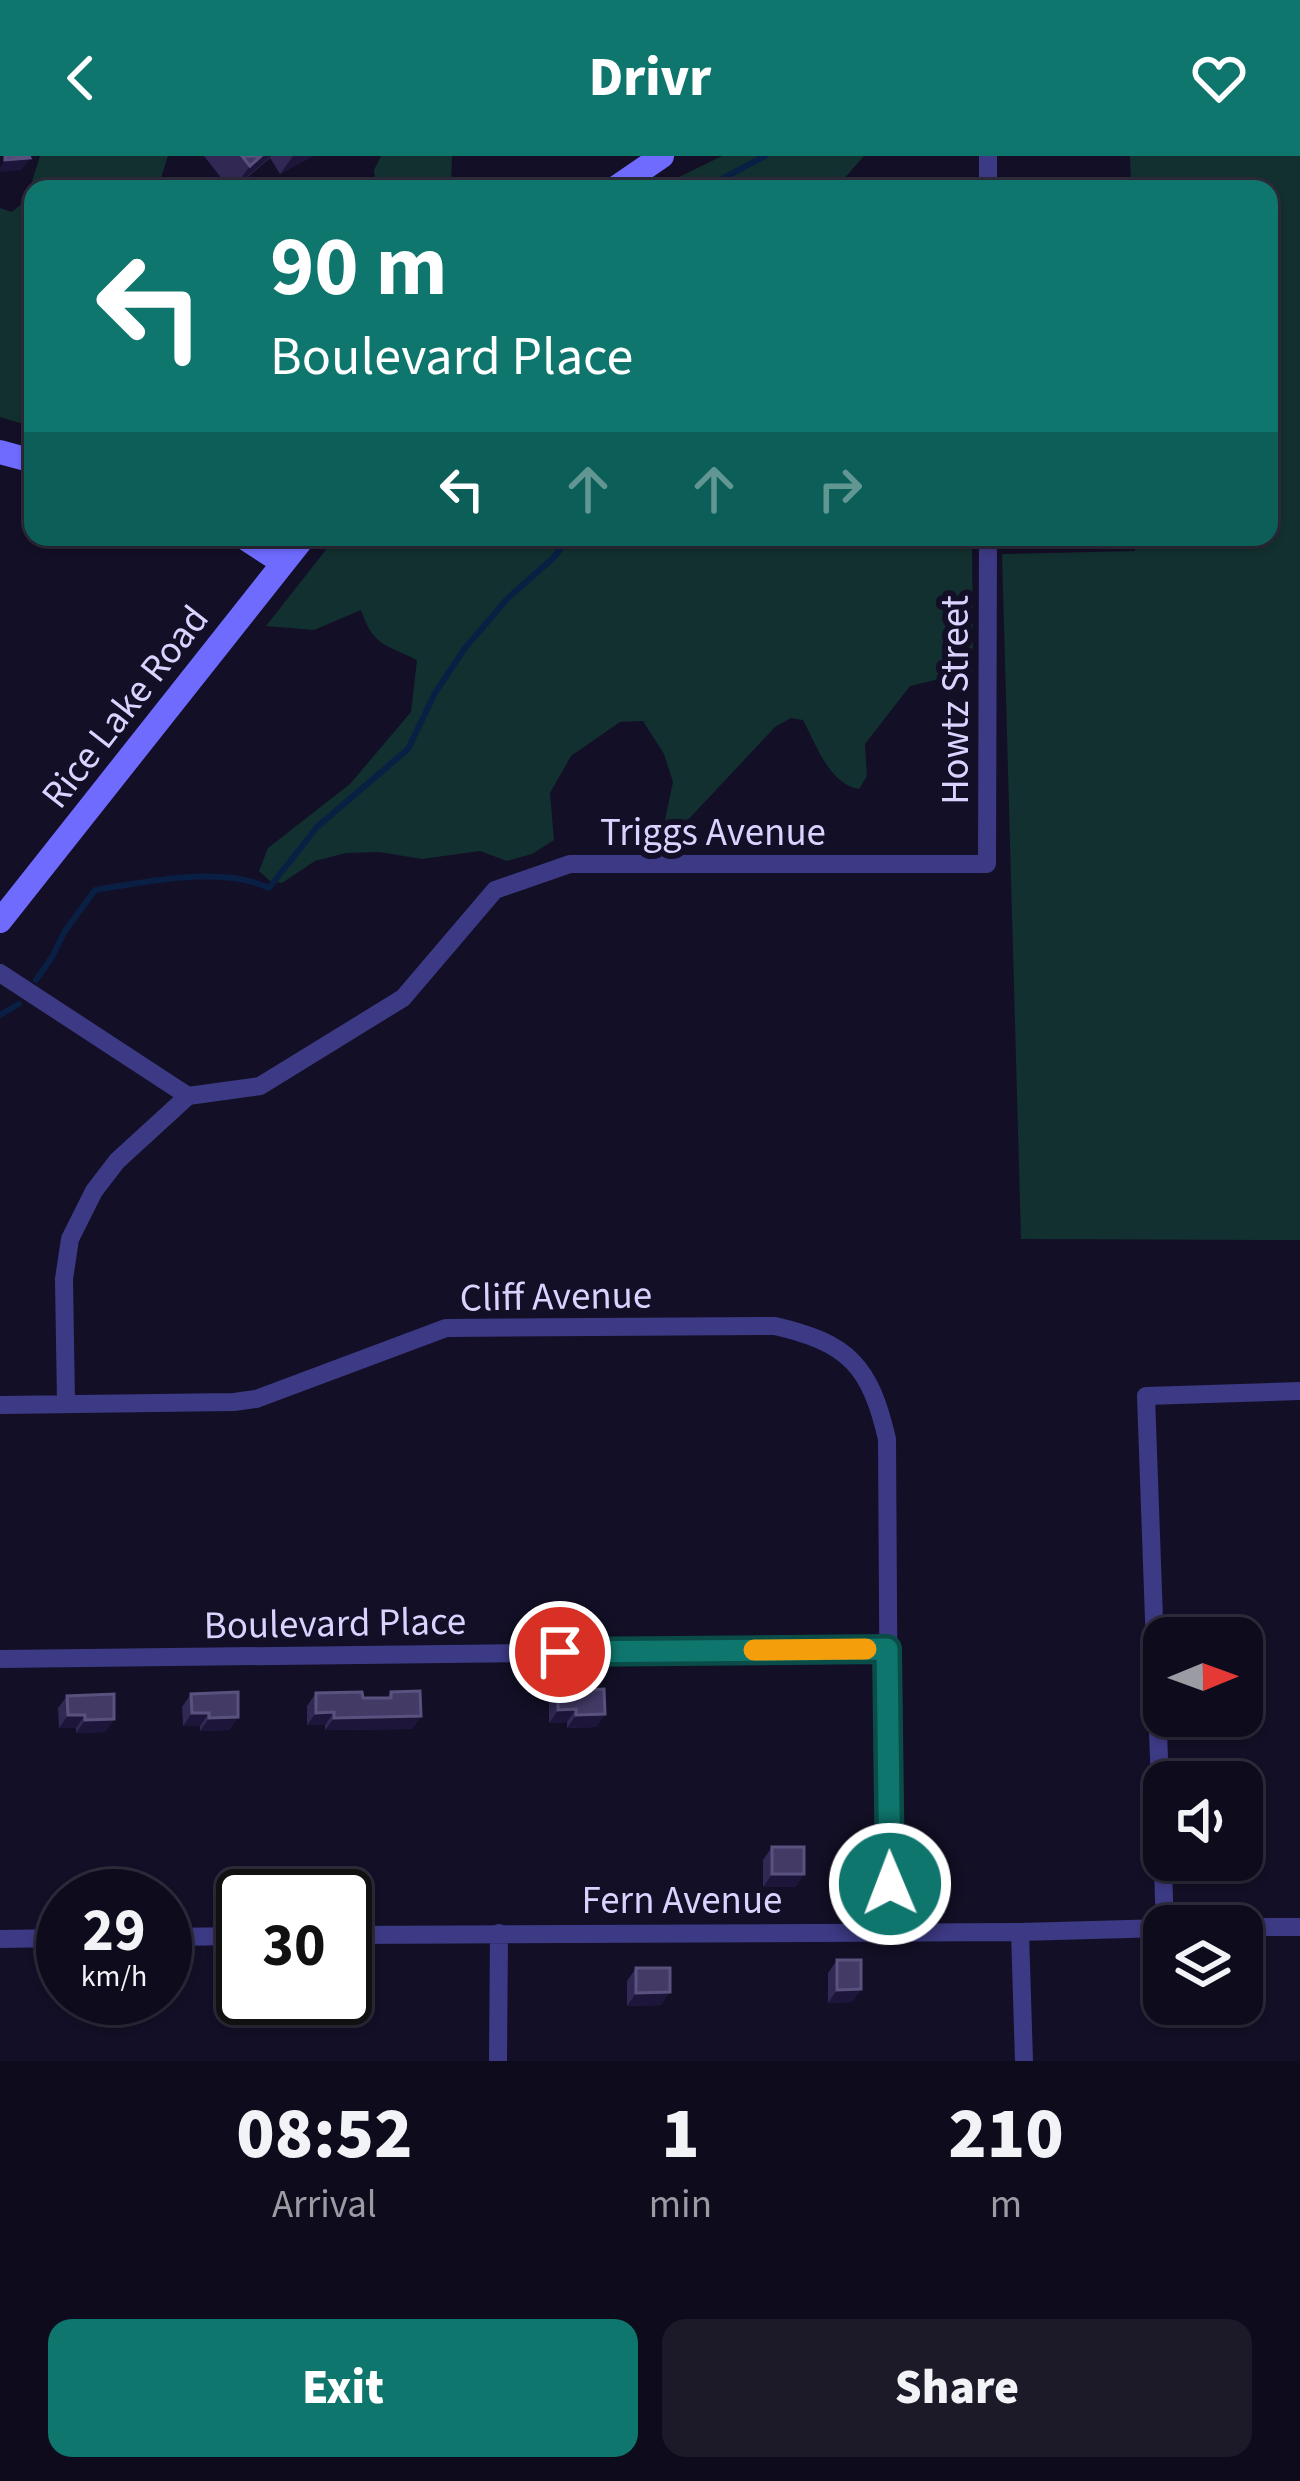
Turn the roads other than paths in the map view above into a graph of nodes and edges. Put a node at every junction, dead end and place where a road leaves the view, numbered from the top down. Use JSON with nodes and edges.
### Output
{"nodes":[{"id":1,"x":662,"y":156,"type":"edge"},
{"id":2,"x":627,"y":180,"type":"edge"},
{"id":3,"x":257,"y":546,"type":"edge"},
{"id":4,"x":297,"y":546,"type":"edge"},
{"id":5,"x":988,"y":546,"type":"edge"},
{"id":6,"x":283,"y":563,"type":"junction"},
{"id":7,"x":987,"y":864,"type":"joint"},
{"id":8,"x":0,"y":921,"type":"edge"},
{"id":9,"x":0,"y":974,"type":"edge"},
{"id":10,"x":188,"y":1096,"type":"junction"},
{"id":11,"x":1300,"y":1391,"type":"edge"},
{"id":12,"x":66,"y":1403,"type":"junction"},
{"id":13,"x":0,"y":1405,"type":"edge"},
{"id":14,"x":887,"y":1649,"type":"junction"},
{"id":15,"x":0,"y":1659,"type":"edge"},
{"id":16,"x":1164,"y":1905,"type":"edge"},
{"id":17,"x":1300,"y":1927,"type":"edge"},
{"id":18,"x":1143,"y":1928,"type":"edge"},
{"id":19,"x":1263,"y":1928,"type":"edge"},
{"id":20,"x":890,"y":1931,"type":"junction"},
{"id":21,"x":1020,"y":1932,"type":"junction"},
{"id":22,"x":499,"y":1933,"type":"junction"},
{"id":23,"x":372,"y":1935,"type":"edge"},
{"id":24,"x":36,"y":1938,"type":"edge"},
{"id":25,"x":0,"y":1939,"type":"edge"},
{"id":26,"x":498,"y":2061,"type":"edge"},
{"id":27,"x":1024,"y":2061,"type":"edge"}],
"edges":[{"from":1,"to":2,"type":"main road"},
{"from":3,"to":6,"type":"main road"},
{"from":4,"to":6,"type":"main road","name":"Rice Lake Road"},
{"from":5,"to":7,"type":"street","name":"Howtz Street"},
{"from":6,"to":8,"type":"main road","name":"Rice Lake Road"},
{"from":7,"to":10,"type":"street","name":"Triggs Avenue"},
{"from":9,"to":10,"type":"street"},
{"from":10,"to":12,"type":"street"},
{"from":11,"to":16,"type":"street"},
{"from":12,"to":13,"type":"street","name":"Cliff Avenue"},
{"from":12,"to":14,"type":"street","name":"Cliff Avenue"},
{"from":14,"to":15,"type":"street","name":"Boulevard Place"},
{"from":14,"to":20,"type":"street"},
{"from":17,"to":19,"type":"street"},
{"from":18,"to":21,"type":"street","name":"Fern Avenue"},
{"from":20,"to":21,"type":"street","name":"Fern Avenue"},
{"from":20,"to":22,"type":"street","name":"Fern Avenue"},
{"from":21,"to":27,"type":"street"},
{"from":22,"to":23,"type":"street","name":"Fern Avenue"},
{"from":22,"to":26,"type":"street"},
{"from":24,"to":25,"type":"street"}]}
